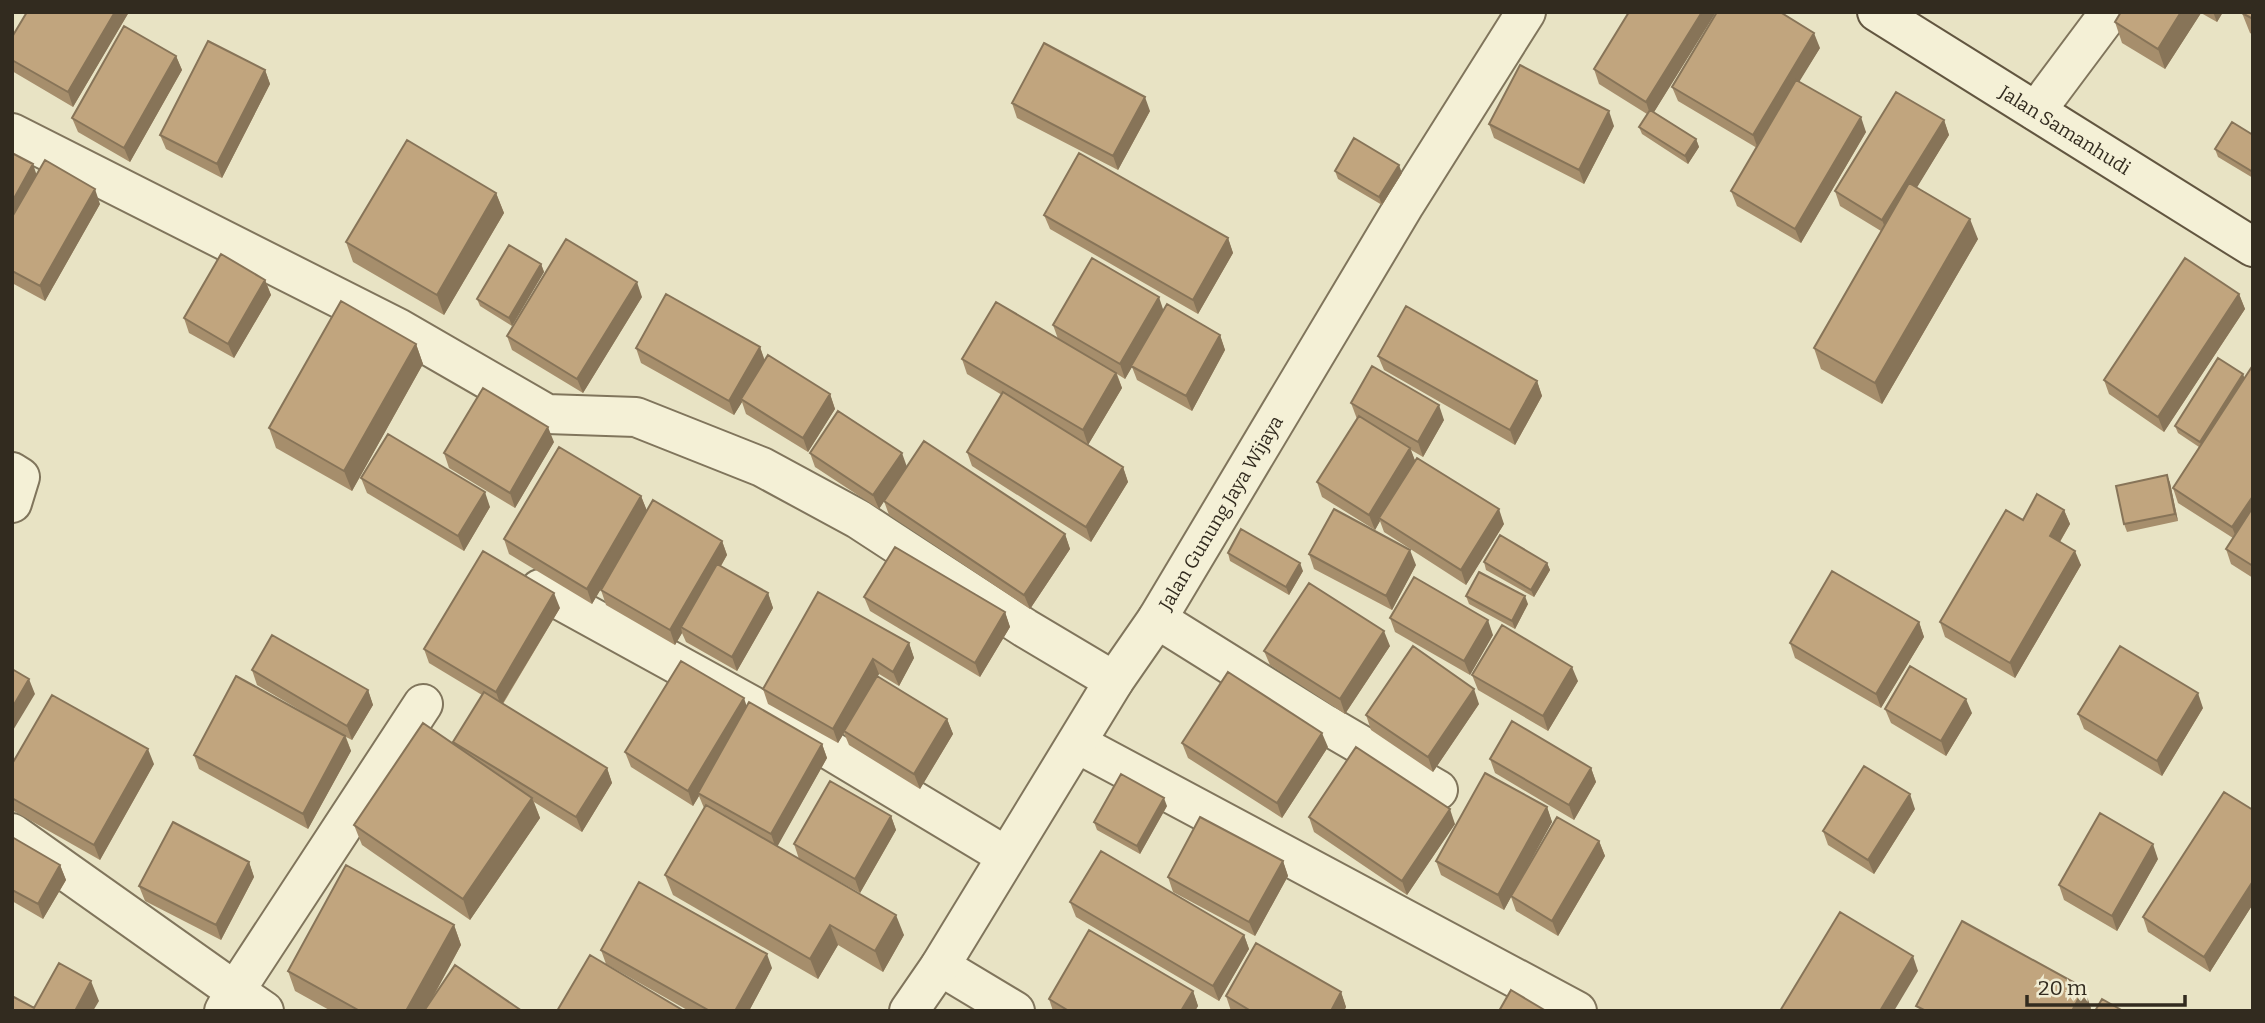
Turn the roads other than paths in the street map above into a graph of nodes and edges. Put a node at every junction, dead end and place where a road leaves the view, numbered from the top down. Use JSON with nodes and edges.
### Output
{"nodes":[{"id":1,"x":1526,"y":12,"type":"edge"},
{"id":2,"x":1877,"y":12,"type":"edge"},
{"id":3,"x":2110,"y":12,"type":"edge"},
{"id":4,"x":2036,"y":111,"type":"junction"},
{"id":5,"x":12,"y":133,"type":"edge"},
{"id":6,"x":2253,"y":247,"type":"edge"},
{"id":7,"x":12,"y":472,"type":"edge"},
{"id":8,"x":12,"y":503,"type":"edge"},
{"id":9,"x":540,"y":589,"type":"edge"},
{"id":10,"x":1157,"y":619,"type":"junction"},
{"id":11,"x":1114,"y":681,"type":"junction"},
{"id":12,"x":423,"y":704,"type":"dead end"},
{"id":13,"x":1078,"y":744,"type":"junction"},
{"id":14,"x":1438,"y":790,"type":"dead end"},
{"id":15,"x":12,"y":833,"type":"edge"},
{"id":16,"x":1006,"y":856,"type":"junction"},
{"id":17,"x":940,"y":966,"type":"junction"},
{"id":18,"x":241,"y":1004,"type":"edge"},
{"id":19,"x":909,"y":1011,"type":"edge"},
{"id":20,"x":1015,"y":1011,"type":"edge"},
{"id":21,"x":1577,"y":1011,"type":"edge"}],
"edges":[{"from":1,"to":10,"type":"street","name":"Jalan Gunung Jaya Wijaya"},
{"from":2,"to":4,"type":"street","name":"Jalan Samanhudi"},
{"from":3,"to":4,"type":"street"},
{"from":4,"to":6,"type":"street","name":"Jalan Samanhudi"},
{"from":5,"to":11,"type":"street"},
{"from":7,"to":8,"type":"street"},
{"from":9,"to":16,"type":"street"},
{"from":10,"to":11,"type":"street","name":"Jalan Gunung Jaya Wijaya"},
{"from":10,"to":14,"type":"street"},
{"from":11,"to":13,"type":"street","name":"Jalan Gunung Jaya Wijaya"},
{"from":12,"to":18,"type":"street"},
{"from":13,"to":16,"type":"street","name":"Jalan Gunung Jaya Wijaya"},
{"from":13,"to":21,"type":"street"},
{"from":15,"to":18,"type":"street"},
{"from":16,"to":17,"type":"street","name":"Jalan Gunung Jaya Wijaya"},
{"from":17,"to":19,"type":"street","name":"Jalan Gunung Jaya Wijaya"},
{"from":17,"to":20,"type":"street"}]}
